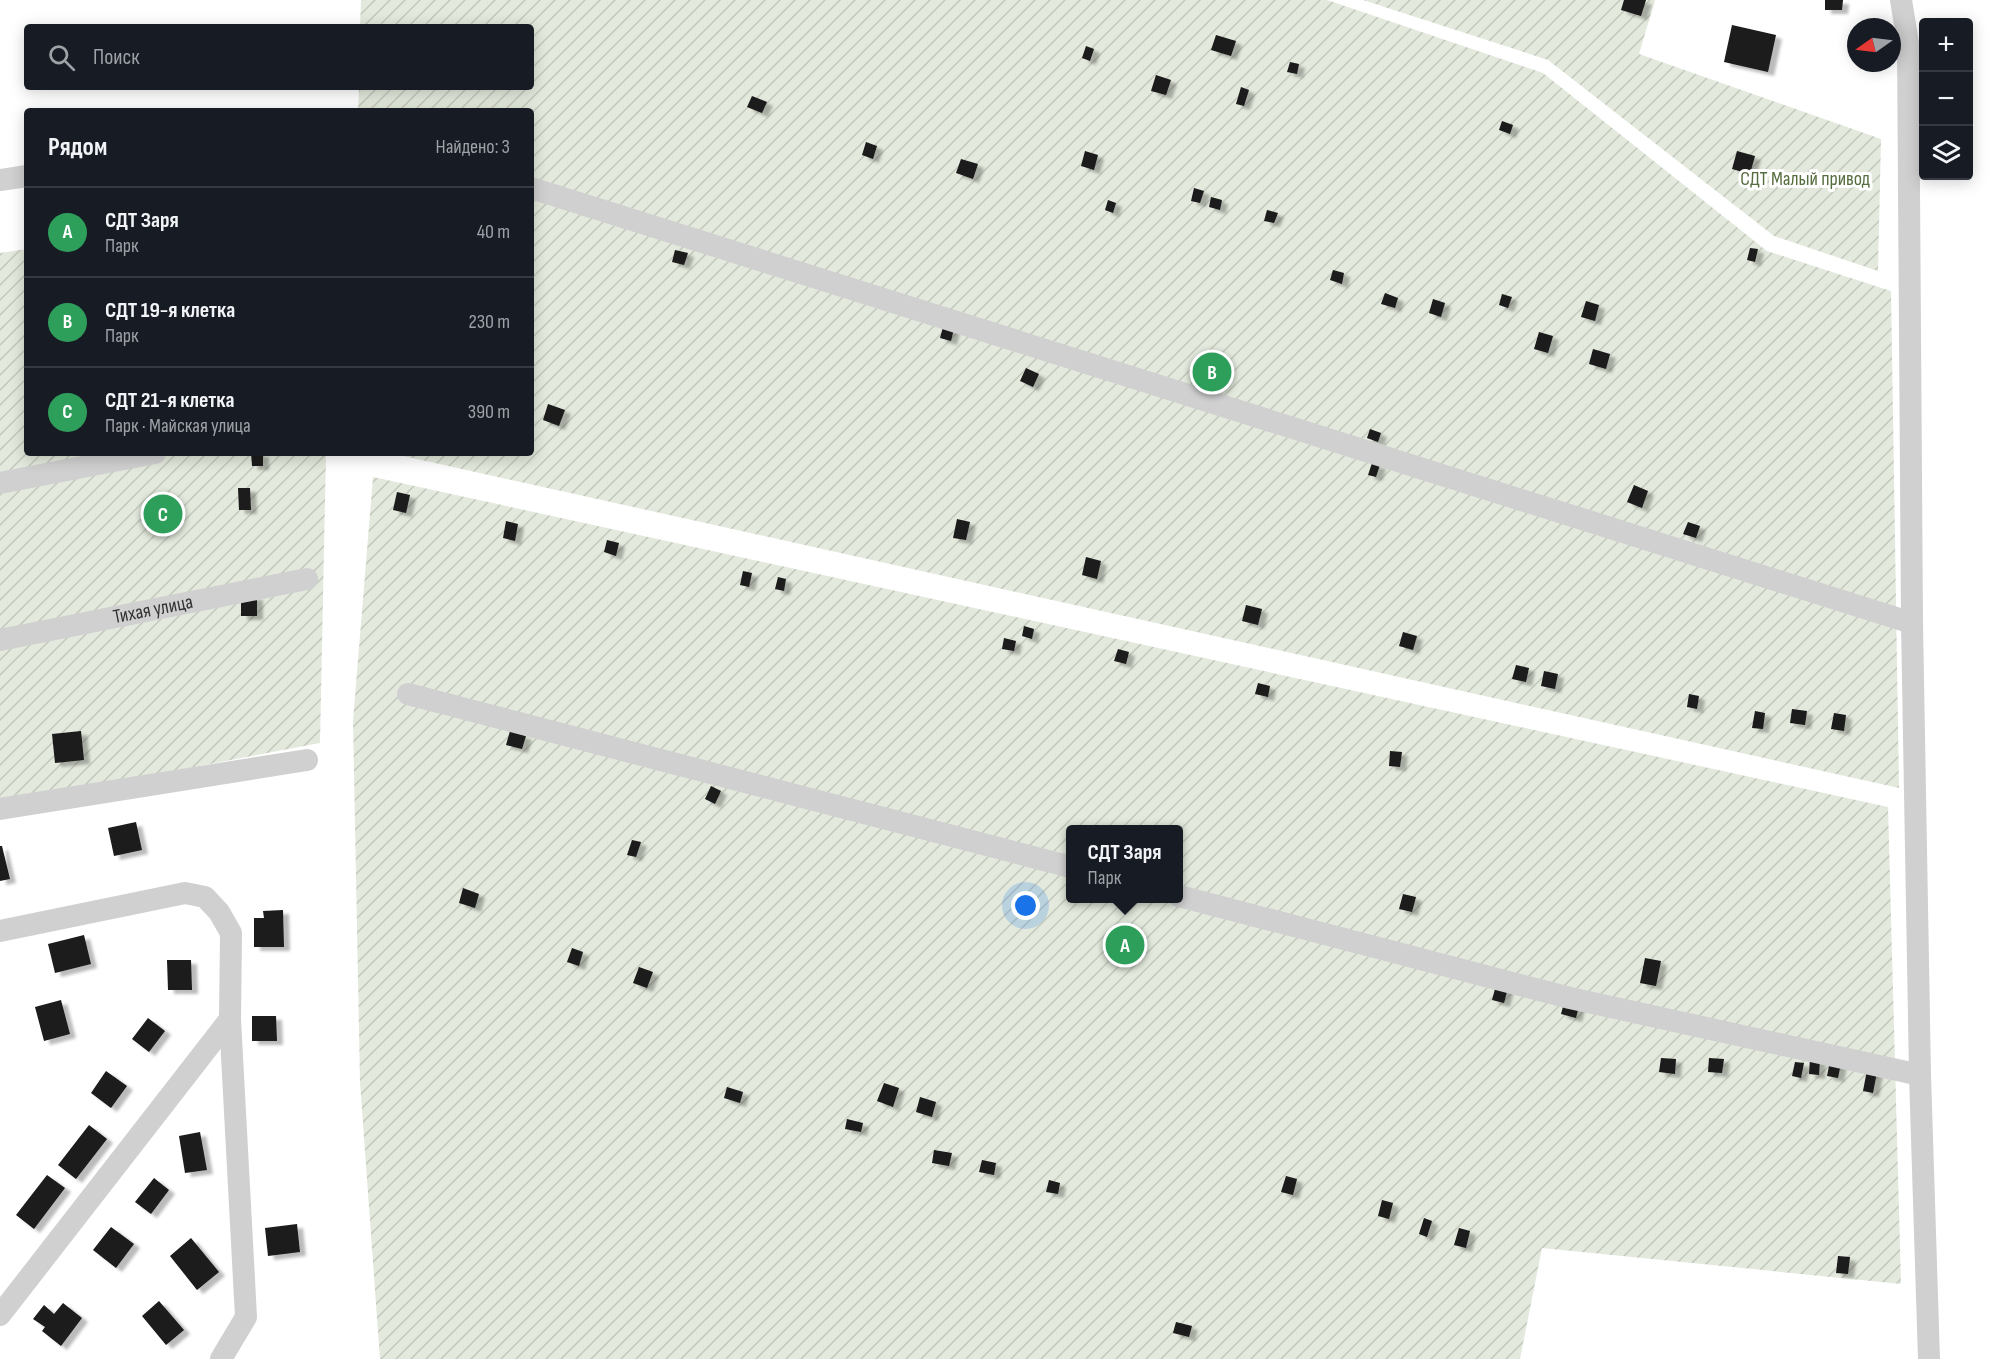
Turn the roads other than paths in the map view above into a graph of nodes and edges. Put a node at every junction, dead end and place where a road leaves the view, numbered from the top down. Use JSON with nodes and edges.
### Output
{"nodes":[{"id":1,"x":1901,"y":0,"type":"edge"},
{"id":2,"x":24,"y":176,"type":"edge"},
{"id":3,"x":0,"y":180,"type":"edge"},
{"id":4,"x":534,"y":189,"type":"edge"},
{"id":5,"x":140,"y":456,"type":"edge"},
{"id":6,"x":0,"y":483,"type":"edge"},
{"id":7,"x":307,"y":579,"type":"dead end"},
{"id":8,"x":1912,"y":623,"type":"junction"},
{"id":9,"x":0,"y":640,"type":"edge"},
{"id":10,"x":408,"y":694,"type":"dead end"},
{"id":11,"x":307,"y":760,"type":"dead end"},
{"id":12,"x":0,"y":809,"type":"edge"},
{"id":13,"x":1066,"y":866,"type":"edge"},
{"id":14,"x":1183,"y":897,"type":"edge"},
{"id":15,"x":0,"y":931,"type":"edge"},
{"id":16,"x":230,"y":1019,"type":"junction"},
{"id":17,"x":1920,"y":1075,"type":"junction"},
{"id":18,"x":0,"y":1315,"type":"edge"},
{"id":19,"x":221,"y":1359,"type":"edge"},
{"id":20,"x":1929,"y":1359,"type":"edge"}],
"edges":[{"from":1,"to":8,"type":"street"},
{"from":2,"to":3,"type":"street"},
{"from":4,"to":8,"type":"street"},
{"from":5,"to":6,"type":"street"},
{"from":7,"to":9,"type":"street","name":"Тихая улица"},
{"from":8,"to":17,"type":"street"},
{"from":10,"to":13,"type":"street"},
{"from":11,"to":12,"type":"street"},
{"from":14,"to":17,"type":"street"},
{"from":15,"to":16,"type":"street"},
{"from":16,"to":18,"type":"street"},
{"from":16,"to":19,"type":"street"},
{"from":17,"to":20,"type":"street"}]}
